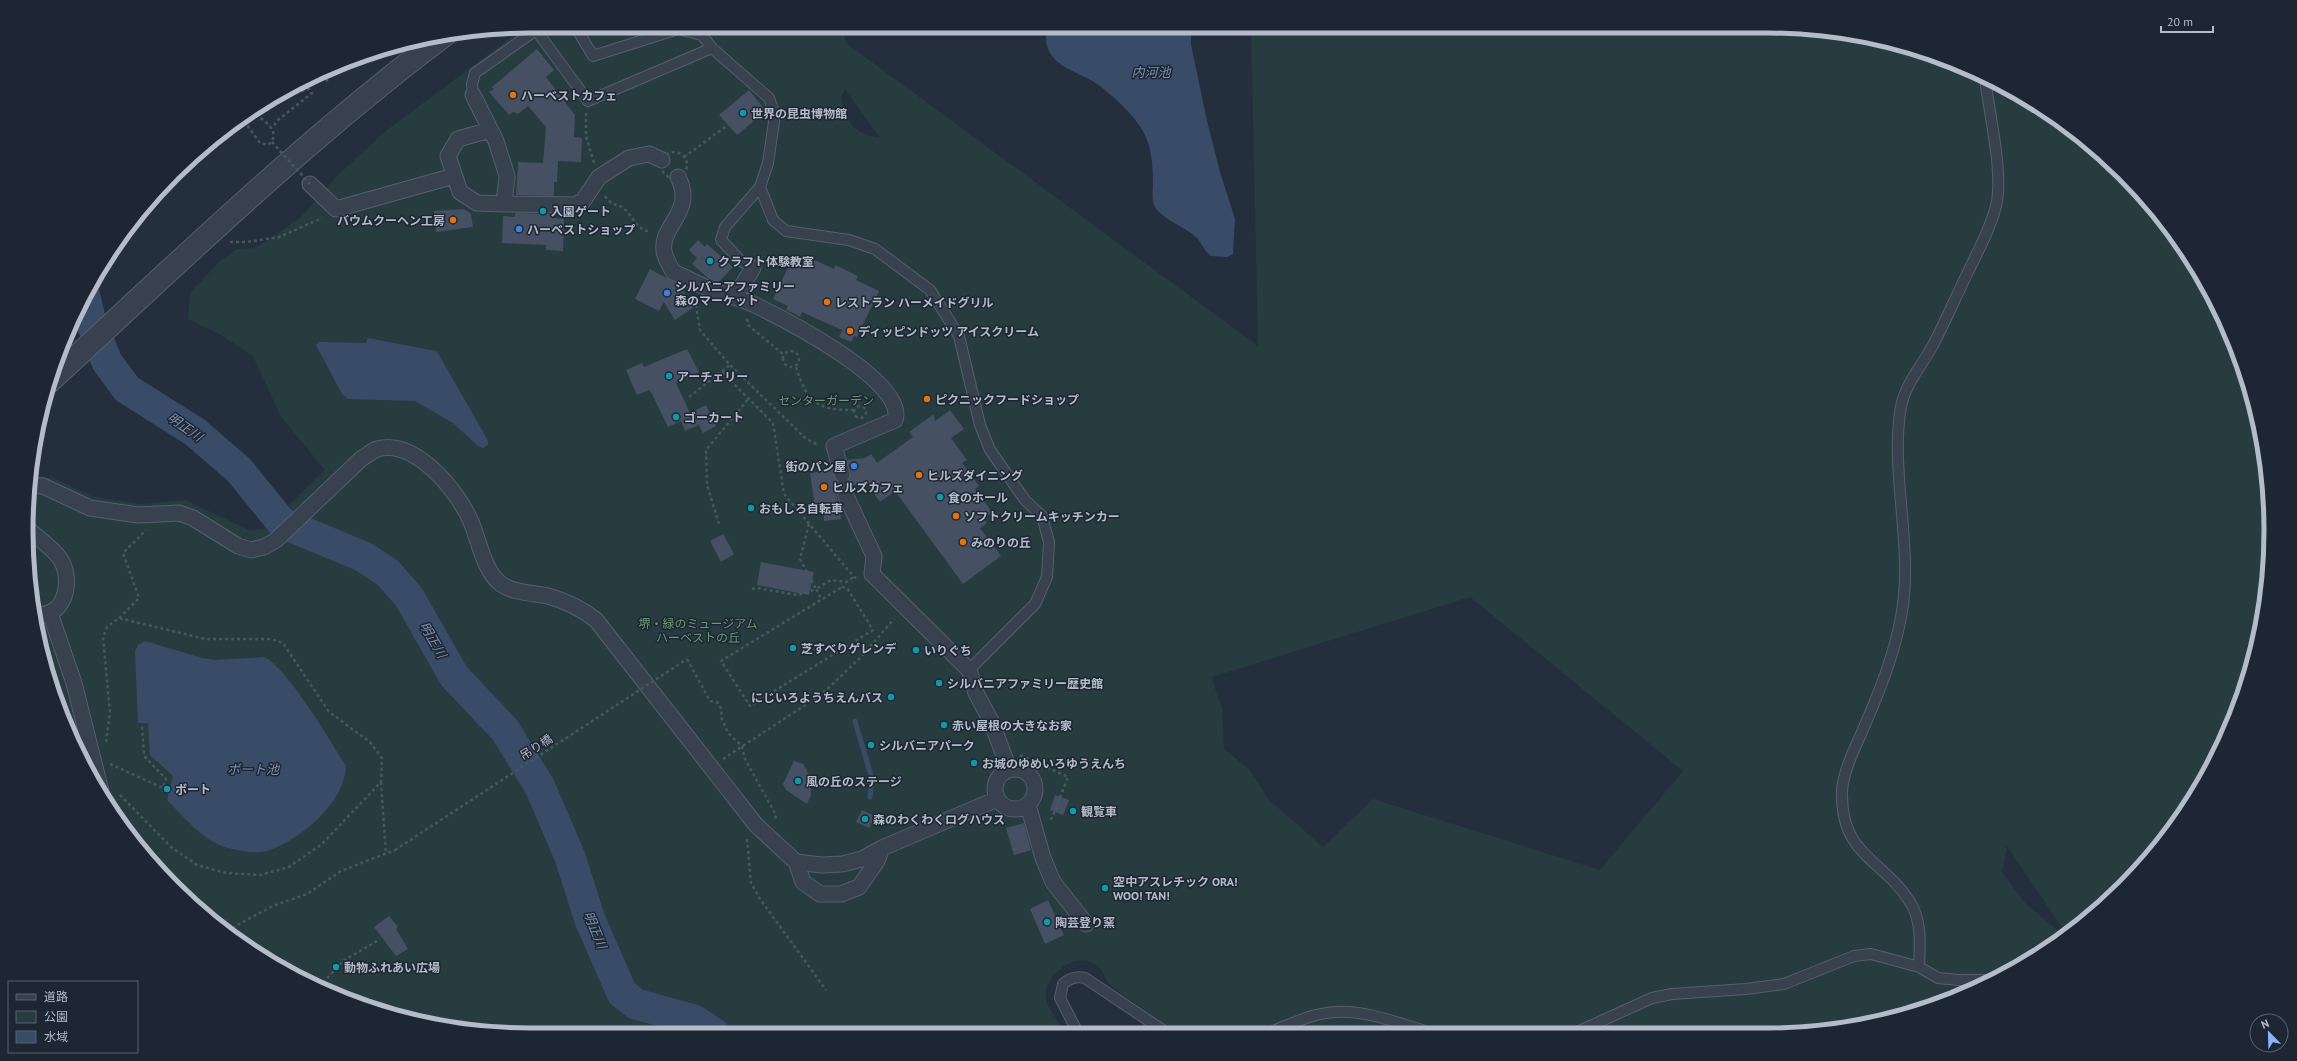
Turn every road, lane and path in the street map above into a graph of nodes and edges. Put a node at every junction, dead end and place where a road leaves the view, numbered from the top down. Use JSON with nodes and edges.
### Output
{"nodes":[{"id":1,"x":532,"y":33,"type":"edge"},
{"id":2,"x":538,"y":33,"type":"edge"},
{"id":3,"x":579,"y":33,"type":"edge"},
{"id":4,"x":665,"y":33,"type":"edge"},
{"id":5,"x":694,"y":33,"type":"edge"},
{"id":6,"x":434,"y":43,"type":"edge"},
{"id":7,"x":712,"y":48,"type":"junction"},
{"id":8,"x":326,"y":77,"type":"edge"},
{"id":9,"x":328,"y":83,"type":"dead end"},
{"id":10,"x":1986,"y":83,"type":"edge"},
{"id":11,"x":473,"y":94,"type":"joint"},
{"id":12,"x":291,"y":95,"type":"edge"},
{"id":13,"x":588,"y":101,"type":"junction"},
{"id":14,"x":257,"y":115,"type":"edge"},
{"id":15,"x":246,"y":123,"type":"edge"},
{"id":16,"x":728,"y":124,"type":"dead end"},
{"id":17,"x":272,"y":128,"type":"junction"},
{"id":18,"x":490,"y":130,"type":"junction"},
{"id":19,"x":227,"y":137,"type":"edge"},
{"id":20,"x":272,"y":142,"type":"junction"},
{"id":21,"x":215,"y":146,"type":"edge"},
{"id":22,"x":684,"y":157,"type":"dead end"},
{"id":23,"x":662,"y":160,"type":"dead end"},
{"id":24,"x":454,"y":176,"type":"junction"},
{"id":25,"x":678,"y":177,"type":"dead end"},
{"id":26,"x":598,"y":180,"type":"junction"},
{"id":27,"x":310,"y":184,"type":"joint"},
{"id":28,"x":760,"y":187,"type":"junction"},
{"id":29,"x":504,"y":204,"type":"junction"},
{"id":30,"x":336,"y":209,"type":"junction"},
{"id":31,"x":667,"y":237,"type":"junction"},
{"id":32,"x":228,"y":242,"type":"dead end"},
{"id":33,"x":753,"y":268,"type":"joint"},
{"id":34,"x":692,"y":280,"type":"junction"},
{"id":35,"x":735,"y":297,"type":"junction"},
{"id":36,"x":754,"y":304,"type":"junction"},
{"id":37,"x":784,"y":355,"type":"junction"},
{"id":38,"x":730,"y":365,"type":"junction"},
{"id":39,"x":796,"y":367,"type":"junction"},
{"id":40,"x":722,"y":372,"type":"junction"},
{"id":41,"x":58,"y":374,"type":"edge"},
{"id":42,"x":689,"y":397,"type":"dead end"},
{"id":43,"x":749,"y":398,"type":"junction"},
{"id":44,"x":853,"y":410,"type":"junction"},
{"id":45,"x":834,"y":446,"type":"junction"},
{"id":46,"x":35,"y":485,"type":"edge"},
{"id":47,"x":161,"y":514,"type":"junction"},
{"id":48,"x":719,"y":524,"type":"dead end"},
{"id":49,"x":809,"y":524,"type":"junction"},
{"id":50,"x":33,"y":534,"type":"edge"},
{"id":51,"x":872,"y":574,"type":"junction"},
{"id":52,"x":854,"y":577,"type":"junction"},
{"id":53,"x":752,"y":589,"type":"dead end"},
{"id":54,"x":816,"y":589,"type":"junction"},
{"id":55,"x":822,"y":600,"type":"junction"},
{"id":56,"x":905,"y":606,"type":"junction"},
{"id":57,"x":50,"y":613,"type":"junction"},
{"id":58,"x":40,"y":614,"type":"edge"},
{"id":59,"x":119,"y":618,"type":"junction"},
{"id":60,"x":969,"y":670,"type":"junction"},
{"id":61,"x":142,"y":726,"type":"dead end"},
{"id":62,"x":1000,"y":745,"type":"junction"},
{"id":63,"x":742,"y":746,"type":"junction"},
{"id":64,"x":94,"y":762,"type":"junction"},
{"id":65,"x":711,"y":767,"type":"junction"},
{"id":66,"x":1009,"y":769,"type":"junction"},
{"id":67,"x":97,"y":774,"type":"edge"},
{"id":68,"x":381,"y":782,"type":"junction"},
{"id":69,"x":106,"y":788,"type":"edge"},
{"id":70,"x":997,"y":799,"type":"junction"},
{"id":71,"x":1028,"y":805,"type":"junction"},
{"id":72,"x":1035,"y":829,"type":"junction"},
{"id":73,"x":766,"y":834,"type":"junction"},
{"id":74,"x":746,"y":838,"type":"dead end"},
{"id":75,"x":882,"y":848,"type":"junction"},
{"id":76,"x":386,"y":854,"type":"junction"},
{"id":77,"x":796,"y":862,"type":"junction"},
{"id":78,"x":1086,"y":924,"type":"dead end"},
{"id":79,"x":233,"y":928,"type":"edge"},
{"id":80,"x":377,"y":941,"type":"dead end"},
{"id":81,"x":1918,"y":967,"type":"junction"},
{"id":82,"x":1980,"y":980,"type":"edge"},
{"id":83,"x":324,"y":983,"type":"edge"},
{"id":84,"x":826,"y":990,"type":"dead end"},
{"id":85,"x":1075,"y":1028,"type":"edge"},
{"id":86,"x":1160,"y":1028,"type":"edge"},
{"id":87,"x":1279,"y":1028,"type":"edge"},
{"id":88,"x":1414,"y":1028,"type":"edge"},
{"id":89,"x":1586,"y":1028,"type":"edge"}],
"edges":[{"from":1,"to":11,"type":"lane"},
{"from":2,"to":13,"type":"lane"},
{"from":3,"to":4,"type":"lane"},
{"from":5,"to":7,"type":"lane"},
{"from":6,"to":41,"type":"street"},
{"from":7,"to":13,"type":"lane"},
{"from":7,"to":28,"type":"lane"},
{"from":8,"to":9,"type":"path"},
{"from":10,"to":81,"type":"lane"},
{"from":11,"to":18,"type":"street"},
{"from":12,"to":17,"type":"path"},
{"from":13,"to":26,"type":"path"},
{"from":14,"to":17,"type":"path"},
{"from":15,"to":20,"type":"path"},
{"from":16,"to":22,"type":"path"},
{"from":17,"to":20,"type":"path"},
{"from":18,"to":24,"type":"street"},
{"from":18,"to":29,"type":"street"},
{"from":19,"to":21,"type":"path"},
{"from":20,"to":27,"type":"path","bridge":true},
{"from":23,"to":26,"type":"street"},
{"from":24,"to":29,"type":"street"},
{"from":24,"to":30,"type":"street"},
{"from":25,"to":31,"type":"street"},
{"from":26,"to":29,"type":"street"},
{"from":26,"to":31,"type":"path"},
{"from":27,"to":30,"type":"street"},
{"from":28,"to":33,"type":"lane"},
{"from":28,"to":60,"type":"lane"},
{"from":30,"to":32,"type":"path"},
{"from":31,"to":34,"type":"street"},
{"from":33,"to":35,"type":"street"},
{"from":34,"to":35,"type":"street"},
{"from":34,"to":38,"type":"path"},
{"from":35,"to":36,"type":"street"},
{"from":36,"to":37,"type":"path"},
{"from":36,"to":45,"type":"street"},
{"from":37,"to":39,"type":"path"},
{"from":37,"to":39,"type":"path"},
{"from":38,"to":40,"type":"path"},
{"from":38,"to":45,"type":"path"},
{"from":39,"to":44,"type":"path"},
{"from":40,"to":42,"type":"path"},
{"from":40,"to":43,"type":"path"},
{"from":43,"to":48,"type":"path"},
{"from":43,"to":49,"type":"path"},
{"from":44,"to":44,"type":"path"},
{"from":45,"to":51,"type":"street"},
{"from":46,"to":47,"type":"street"},
{"from":47,"to":59,"type":"path"},
{"from":47,"to":65,"type":"street"},
{"from":49,"to":52,"type":"path"},
{"from":49,"to":54,"type":"path"},
{"from":50,"to":57,"type":"street"},
{"from":51,"to":52,"type":"path"},
{"from":51,"to":56,"type":"street"},
{"from":52,"to":54,"type":"path"},
{"from":53,"to":54,"type":"path"},
{"from":54,"to":55,"type":"path"},
{"from":55,"to":55,"type":"path"},
{"from":56,"to":60,"type":"street"},
{"from":56,"to":63,"type":"path"},
{"from":57,"to":58,"type":"street"},
{"from":57,"to":64,"type":"street"},
{"from":59,"to":64,"type":"path"},
{"from":59,"to":68,"type":"path"},
{"from":60,"to":62,"type":"street"},
{"from":61,"to":64,"type":"path"},
{"from":62,"to":66,"type":"street"},
{"from":62,"to":72,"type":"path"},
{"from":63,"to":65,"type":"path"},
{"from":63,"to":73,"type":"path"},
{"from":63,"to":76,"type":"path","name":"吊り橋","bridge":true},
{"from":64,"to":67,"type":"street"},
{"from":65,"to":73,"type":"street"},
{"from":66,"to":70,"type":"street"},
{"from":66,"to":71,"type":"street"},
{"from":68,"to":69,"type":"path"},
{"from":68,"to":76,"type":"path"},
{"from":70,"to":71,"type":"street"},
{"from":70,"to":75,"type":"street"},
{"from":71,"to":72,"type":"street"},
{"from":72,"to":78,"type":"street"},
{"from":73,"to":77,"type":"street"},
{"from":74,"to":84,"type":"path"},
{"from":75,"to":77,"type":"street"},
{"from":75,"to":77,"type":"street"},
{"from":76,"to":79,"type":"path","name":"吊り橋"},
{"from":80,"to":83,"type":"path"},
{"from":81,"to":82,"type":"lane"},
{"from":81,"to":89,"type":"lane"},
{"from":85,"to":86,"type":"lane"},
{"from":87,"to":88,"type":"lane"}]}
